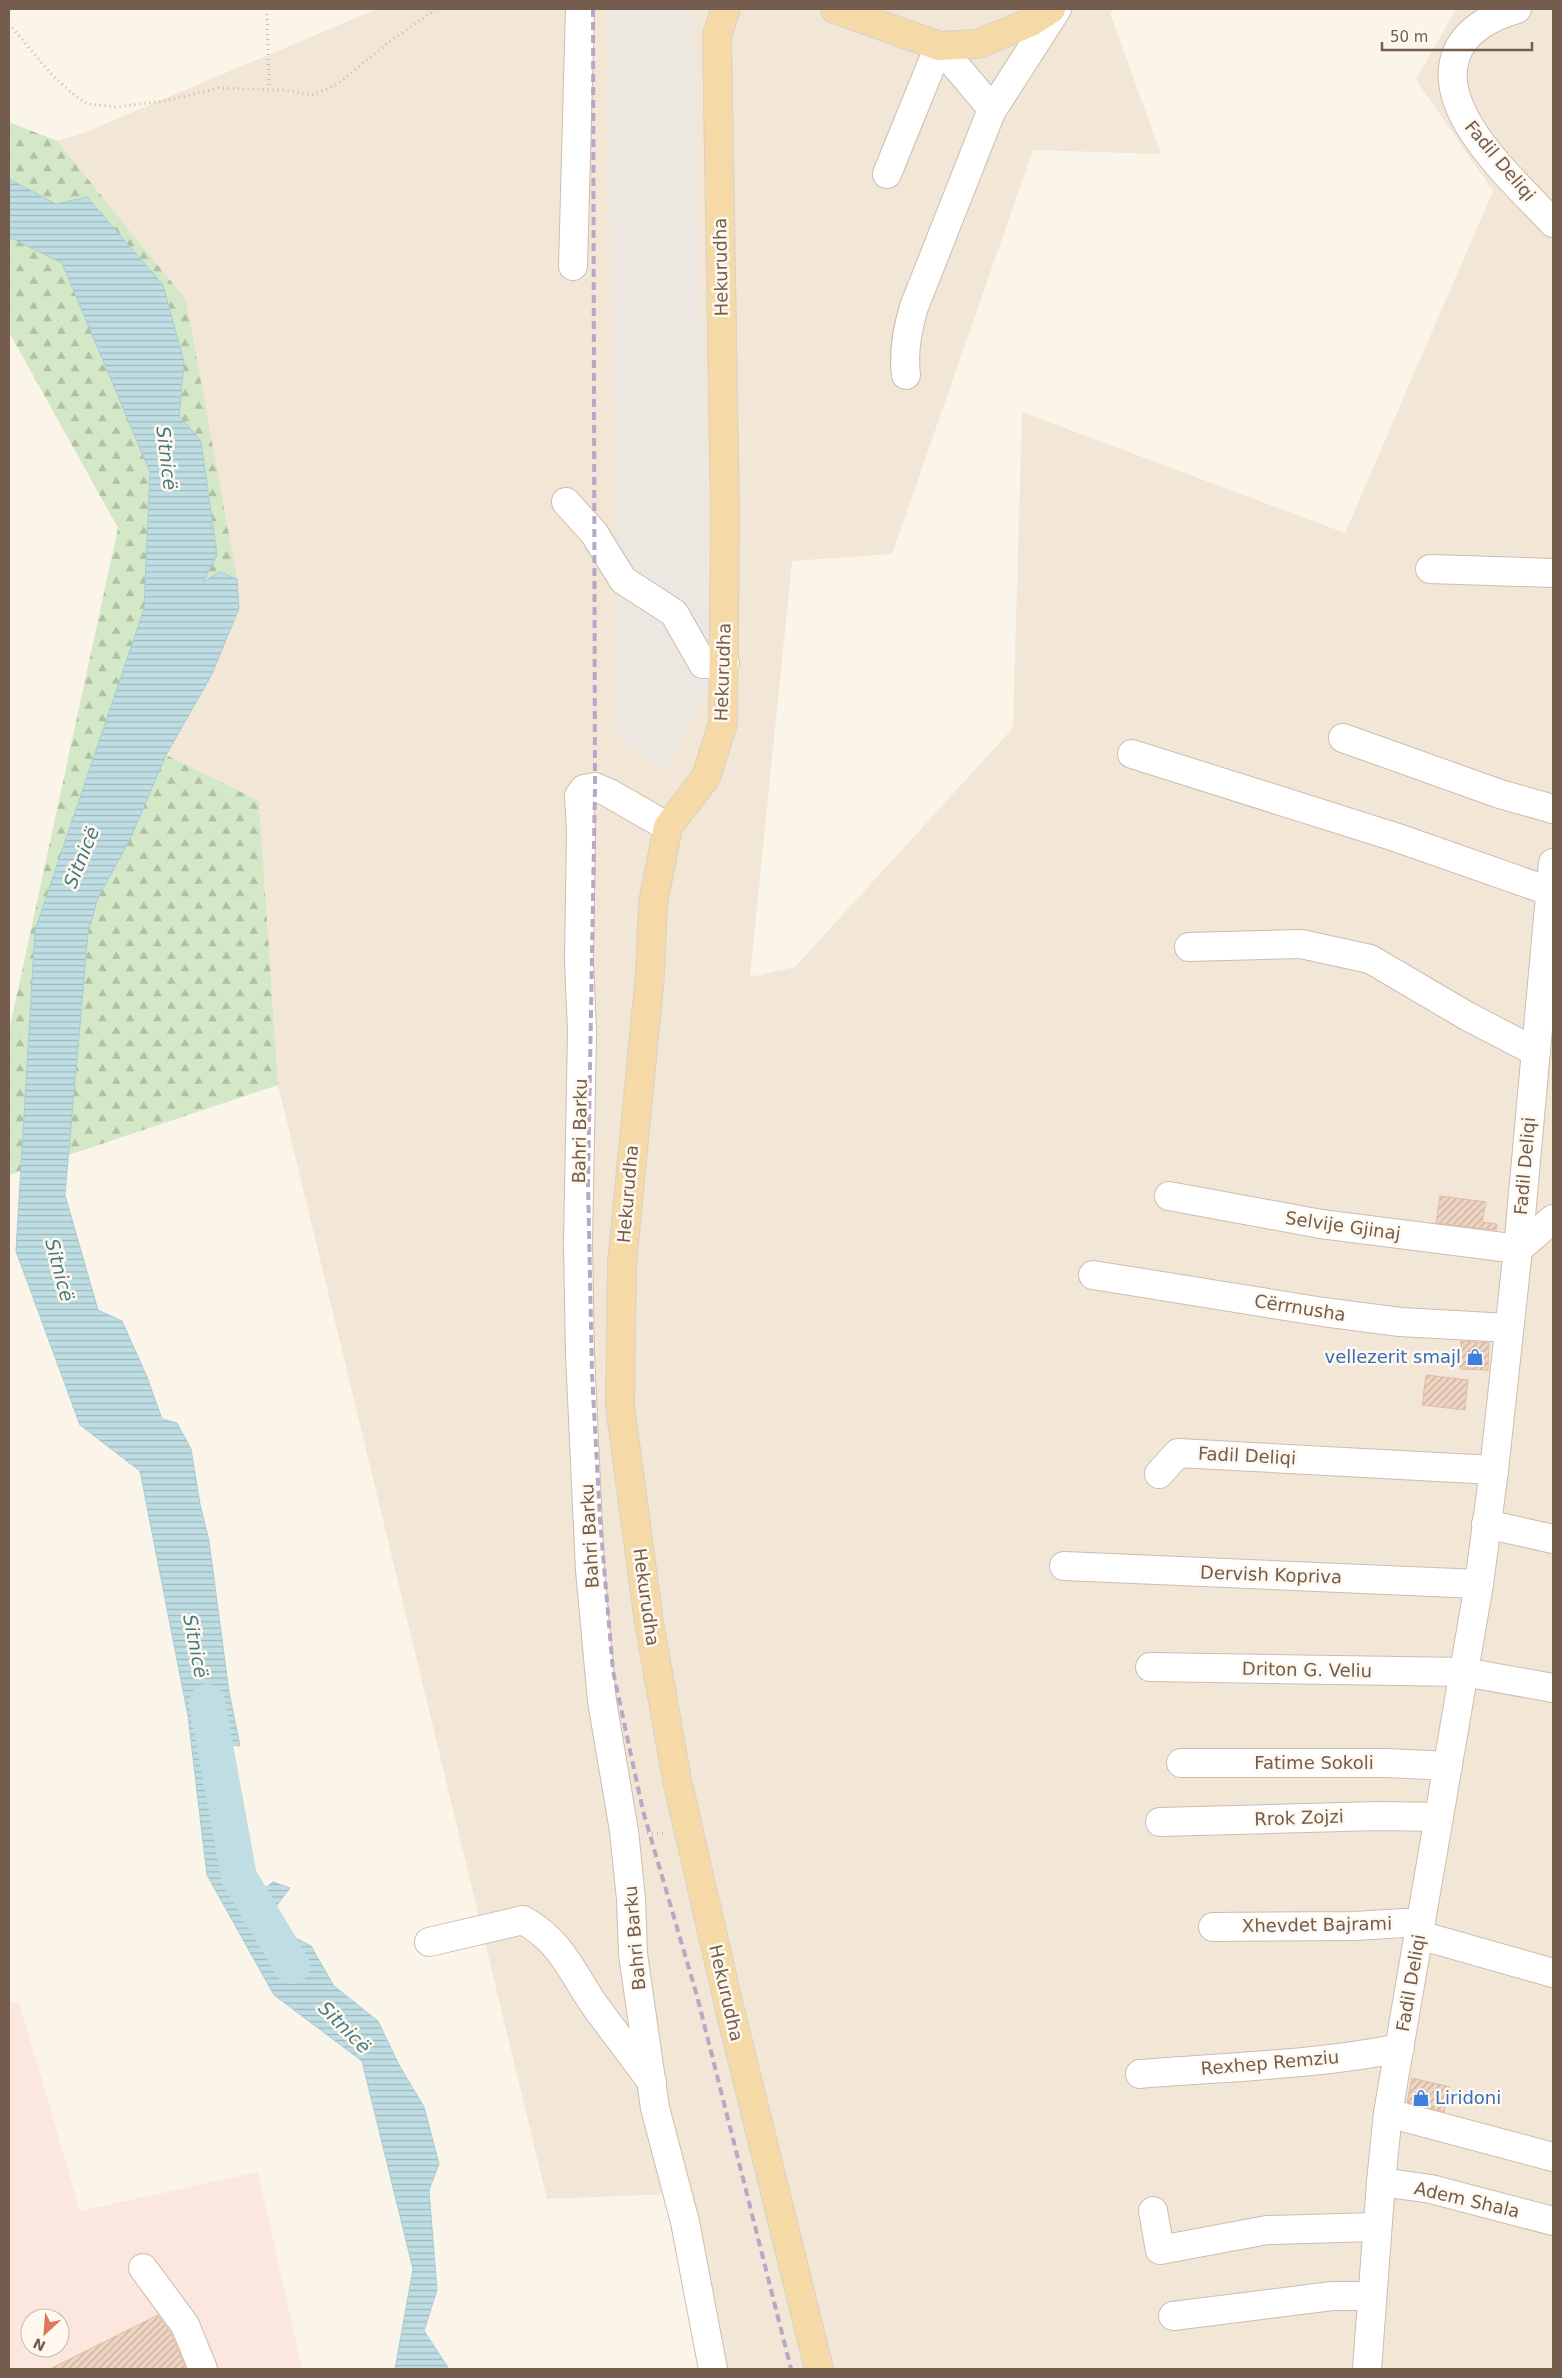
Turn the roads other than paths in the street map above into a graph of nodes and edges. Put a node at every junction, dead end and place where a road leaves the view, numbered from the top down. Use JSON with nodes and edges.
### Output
{"nodes":[{"id":1,"x":580,"y":9,"type":"edge"},
{"id":2,"x":835,"y":9,"type":"edge"},
{"id":3,"x":1051,"y":9,"type":"edge"},
{"id":4,"x":1057,"y":9,"type":"edge"},
{"id":5,"x":1517,"y":9,"type":"edge"},
{"id":6,"x":723,"y":11,"type":"edge"},
{"id":7,"x":939,"y":46,"type":"junction"},
{"id":8,"x":991,"y":112,"type":"junction"},
{"id":9,"x":887,"y":174,"type":"dead end"},
{"id":10,"x":1553,"y":223,"type":"edge"},
{"id":11,"x":573,"y":266,"type":"dead end"},
{"id":12,"x":906,"y":375,"type":"dead end"},
{"id":13,"x":566,"y":502,"type":"dead end"},
{"id":14,"x":1430,"y":569,"type":"dead end"},
{"id":15,"x":1553,"y":574,"type":"edge"},
{"id":16,"x":725,"y":663,"type":"junction"},
{"id":17,"x":1343,"y":738,"type":"dead end"},
{"id":18,"x":1132,"y":754,"type":"dead end"},
{"id":19,"x":1553,"y":809,"type":"edge"},
{"id":20,"x":668,"y":827,"type":"junction"},
{"id":21,"x":1553,"y":863,"type":"edge"},
{"id":22,"x":1549,"y":891,"type":"junction"},
{"id":23,"x":1189,"y":947,"type":"dead end"},
{"id":24,"x":1546,"y":1022,"type":"edge"},
{"id":25,"x":1536,"y":1052,"type":"junction"},
{"id":26,"x":1169,"y":1196,"type":"dead end"},
{"id":27,"x":1553,"y":1219,"type":"edge"},
{"id":28,"x":1518,"y":1249,"type":"junction"},
{"id":29,"x":1093,"y":1275,"type":"dead end"},
{"id":30,"x":1509,"y":1328,"type":"junction"},
{"id":31,"x":1494,"y":1470,"type":"junction"},
{"id":32,"x":1158,"y":1474,"type":"dead end"},
{"id":33,"x":1486,"y":1524,"type":"junction"},
{"id":34,"x":1553,"y":1539,"type":"edge"},
{"id":35,"x":1064,"y":1566,"type":"dead end"},
{"id":36,"x":1479,"y":1584,"type":"junction"},
{"id":37,"x":1150,"y":1667,"type":"dead end"},
{"id":38,"x":1464,"y":1672,"type":"junction"},
{"id":39,"x":1553,"y":1688,"type":"edge"},
{"id":40,"x":1181,"y":1763,"type":"dead end"},
{"id":41,"x":1448,"y":1766,"type":"junction"},
{"id":42,"x":1439,"y":1817,"type":"junction"},
{"id":43,"x":1160,"y":1822,"type":"dead end"},
{"id":44,"x":1213,"y":1927,"type":"dead end"},
{"id":45,"x":1420,"y":1928,"type":"junction"},
{"id":46,"x":429,"y":1942,"type":"dead end"},
{"id":47,"x":1553,"y":1973,"type":"edge"},
{"id":48,"x":1400,"y":2048,"type":"junction"},
{"id":49,"x":1140,"y":2074,"type":"dead end"},
{"id":50,"x":652,"y":2083,"type":"junction"},
{"id":51,"x":1388,"y":2113,"type":"junction"},
{"id":52,"x":1553,"y":2157,"type":"edge"},
{"id":53,"x":1381,"y":2182,"type":"junction"},
{"id":54,"x":1153,"y":2211,"type":"dead end"},
{"id":55,"x":1553,"y":2221,"type":"edge"},
{"id":56,"x":1377,"y":2227,"type":"junction"},
{"id":57,"x":143,"y":2268,"type":"dead end"},
{"id":58,"x":1372,"y":2296,"type":"junction"},
{"id":59,"x":1173,"y":2316,"type":"dead end"},
{"id":60,"x":203,"y":2369,"type":"edge"},
{"id":61,"x":713,"y":2369,"type":"edge"},
{"id":62,"x":819,"y":2369,"type":"edge"},
{"id":63,"x":1367,"y":2369,"type":"edge"}],
"edges":[{"from":1,"to":11,"type":"street"},
{"from":2,"to":7,"type":"main road"},
{"from":3,"to":7,"type":"main road"},
{"from":4,"to":8,"type":"street"},
{"from":5,"to":10,"type":"street","name":"Fadil Deliqi"},
{"from":6,"to":16,"type":"main road","name":"Hekurudha"},
{"from":7,"to":8,"type":"street"},
{"from":7,"to":9,"type":"street"},
{"from":8,"to":12,"type":"street"},
{"from":13,"to":16,"type":"street"},
{"from":14,"to":15,"type":"street"},
{"from":16,"to":20,"type":"main road","name":"Hekurudha"},
{"from":17,"to":19,"type":"street"},
{"from":18,"to":22,"type":"street"},
{"from":20,"to":50,"type":"street","name":"Bahri Barku"},
{"from":20,"to":62,"type":"main road","name":"Hekurudha"},
{"from":21,"to":22,"type":"street","name":"Fadil Deliqi"},
{"from":22,"to":24,"type":"street","name":"Fadil Deliqi"},
{"from":23,"to":25,"type":"street"},
{"from":24,"to":25,"type":"street","name":"Fadil Deliqi"},
{"from":25,"to":28,"type":"street","name":"Fadil Deliqi"},
{"from":26,"to":28,"type":"street","name":"Selvije Gjinaj"},
{"from":27,"to":28,"type":"street"},
{"from":28,"to":30,"type":"street","name":"Fadil Deliqi"},
{"from":29,"to":30,"type":"street","name":"Cërrnusha"},
{"from":30,"to":31,"type":"street","name":"Fadil Deliqi"},
{"from":31,"to":32,"type":"street","name":"Fadil Deliqi"},
{"from":31,"to":33,"type":"street","name":"Fadil Deliqi"},
{"from":33,"to":34,"type":"street"},
{"from":33,"to":36,"type":"street","name":"Fadil Deliqi"},
{"from":35,"to":36,"type":"street","name":"Dervish Kopriva"},
{"from":36,"to":38,"type":"street","name":"Fadil Deliqi"},
{"from":37,"to":38,"type":"street","name":"Driton G. Veliu"},
{"from":38,"to":39,"type":"street"},
{"from":38,"to":41,"type":"street","name":"Fadil Deliqi"},
{"from":40,"to":41,"type":"street","name":"Fatime Sokoli"},
{"from":41,"to":42,"type":"street","name":"Fadil Deliqi"},
{"from":42,"to":43,"type":"street","name":"Rrok Zojzi"},
{"from":42,"to":45,"type":"street","name":"Fadil Deliqi"},
{"from":44,"to":45,"type":"street","name":"Xhevdet Bajrami"},
{"from":45,"to":47,"type":"street","name":"Xhevdet Bajrami"},
{"from":45,"to":48,"type":"street","name":"Fadil Deliqi"},
{"from":46,"to":50,"type":"street"},
{"from":48,"to":49,"type":"street","name":"Rexhep Remziu"},
{"from":48,"to":51,"type":"street","name":"Fadil Deliqi"},
{"from":50,"to":61,"type":"street","name":"Bahri Barku"},
{"from":51,"to":52,"type":"street"},
{"from":51,"to":53,"type":"street","name":"Fadil Deliqi"},
{"from":53,"to":55,"type":"street","name":"Adem Shala"},
{"from":53,"to":56,"type":"street","name":"Fadil Deliqi"},
{"from":54,"to":56,"type":"street"},
{"from":56,"to":58,"type":"street","name":"Fadil Deliqi"},
{"from":57,"to":60,"type":"street"},
{"from":58,"to":59,"type":"street"},
{"from":58,"to":63,"type":"street","name":"Fadil Deliqi"}]}
